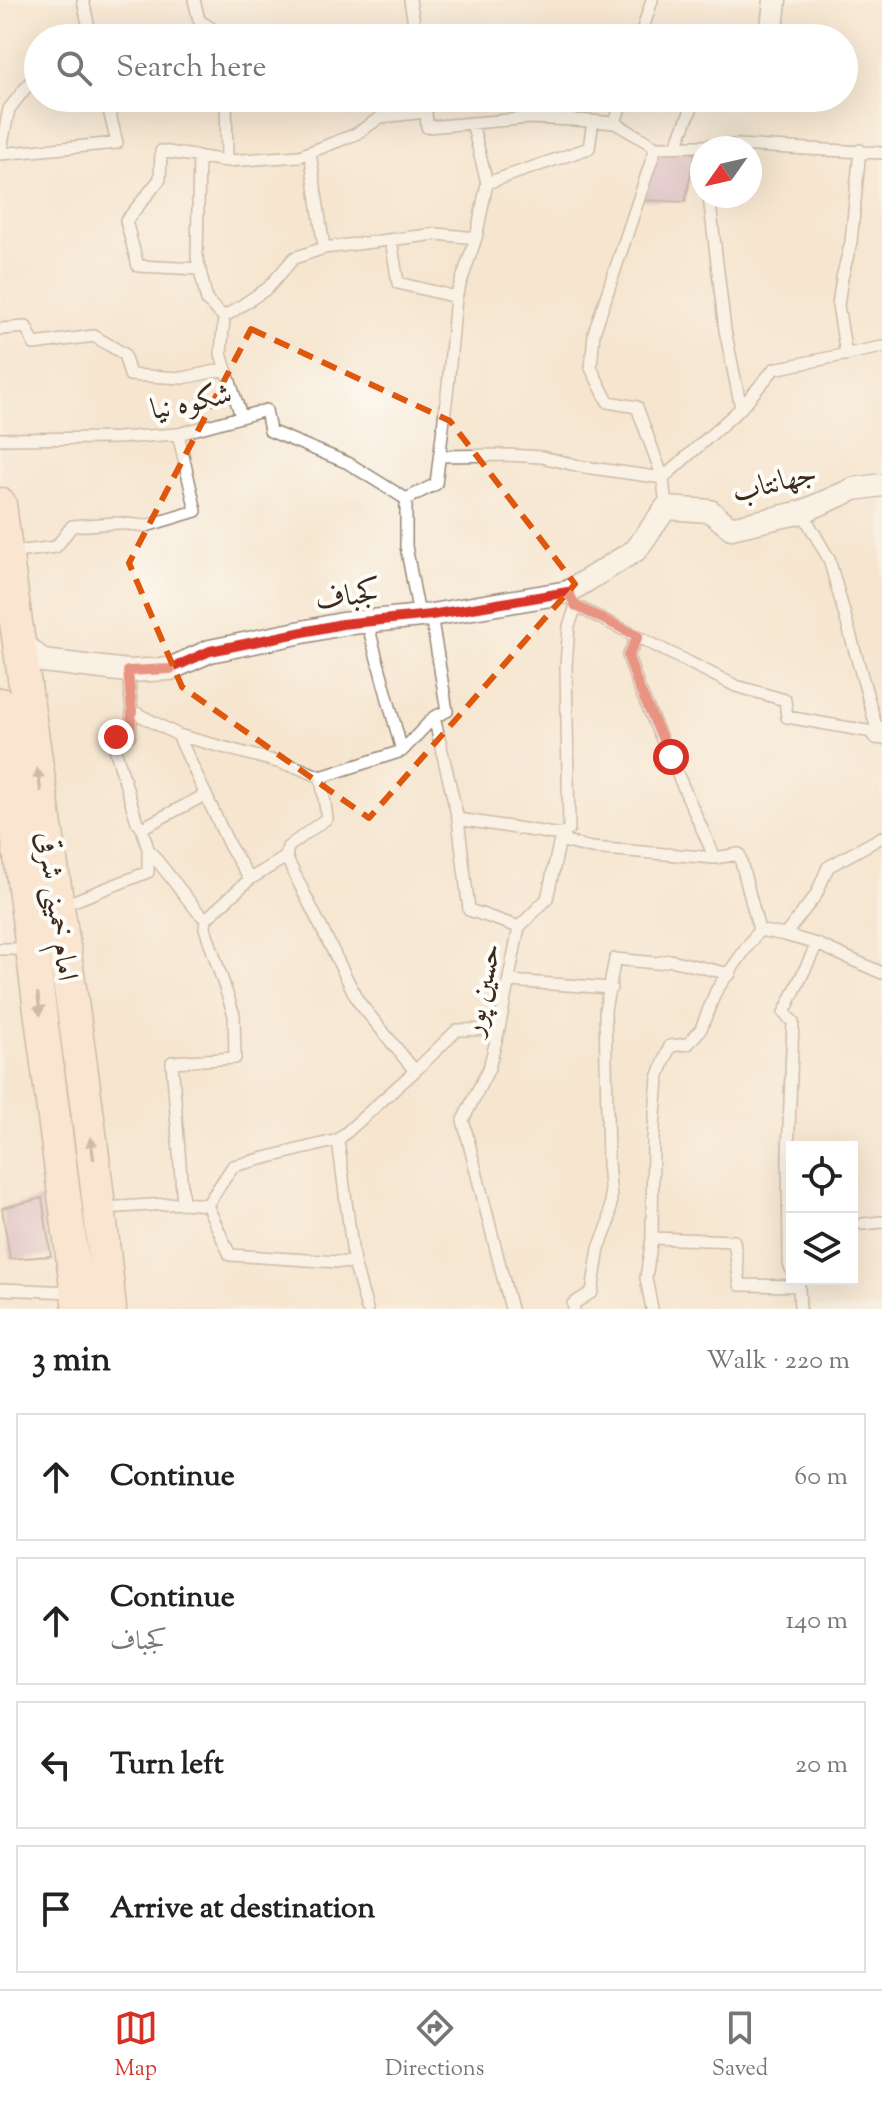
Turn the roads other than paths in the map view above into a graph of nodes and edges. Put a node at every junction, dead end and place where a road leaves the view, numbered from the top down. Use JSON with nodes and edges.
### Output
{"nodes":[{"id":1,"x":83,"y":0,"type":"edge"},
{"id":2,"x":194,"y":0,"type":"edge"},
{"id":3,"x":410,"y":0,"type":"edge"},
{"id":4,"x":652,"y":0,"type":"edge"},
{"id":5,"x":775,"y":0,"type":"edge"},
{"id":6,"x":88,"y":24,"type":"edge"},
{"id":7,"x":205,"y":24,"type":"edge"},
{"id":8,"x":414,"y":24,"type":"edge"},
{"id":9,"x":644,"y":24,"type":"edge"},
{"id":10,"x":772,"y":24,"type":"edge"},
{"id":11,"x":24,"y":90,"type":"edge"},
{"id":12,"x":109,"y":112,"type":"edge"},
{"id":13,"x":226,"y":112,"type":"edge"},
{"id":14,"x":619,"y":112,"type":"edge"},
{"id":15,"x":690,"y":112,"type":"edge"},
{"id":16,"x":593,"y":121,"type":"junction"},
{"id":17,"x":472,"y":123,"type":"junction"},
{"id":18,"x":615,"y":123,"type":"junction"},
{"id":19,"x":676,"y":146,"type":"junction"},
{"id":20,"x":690,"y":146,"type":"edge"},
{"id":21,"x":656,"y":147,"type":"junction"},
{"id":22,"x":762,"y":147,"type":"edge"},
{"id":23,"x":860,"y":150,"type":"junction"},
{"id":24,"x":310,"y":152,"type":"junction"},
{"id":25,"x":882,"y":153,"type":"edge"},
{"id":26,"x":0,"y":154,"type":"edge"},
{"id":27,"x":199,"y":157,"type":"junction"},
{"id":28,"x":227,"y":161,"type":"junction"},
{"id":29,"x":487,"y":183,"type":"junction"},
{"id":30,"x":710,"y":208,"type":"edge"},
{"id":31,"x":476,"y":238,"type":"junction"},
{"id":32,"x":391,"y":240,"type":"junction"},
{"id":33,"x":324,"y":248,"type":"junction"},
{"id":34,"x":200,"y":269,"type":"junction"},
{"id":35,"x":456,"y":297,"type":"junction"},
{"id":36,"x":224,"y":317,"type":"junction"},
{"id":37,"x":0,"y":329,"type":"edge"},
{"id":38,"x":882,"y":347,"type":"edge"},
{"id":39,"x":846,"y":355,"type":"junction"},
{"id":40,"x":226,"y":369,"type":"junction"},
{"id":41,"x":741,"y":408,"type":"junction"},
{"id":42,"x":241,"y":416,"type":"junction"},
{"id":43,"x":178,"y":434,"type":"junction"},
{"id":44,"x":0,"y":439,"type":"edge"},
{"id":45,"x":440,"y":456,"type":"junction"},
{"id":46,"x":663,"y":478,"type":"junction"},
{"id":47,"x":882,"y":485,"type":"edge"},
{"id":48,"x":406,"y":499,"type":"junction"},
{"id":49,"x":0,"y":504,"type":"edge"},
{"id":50,"x":666,"y":508,"type":"junction"},
{"id":51,"x":802,"y":512,"type":"junction"},
{"id":52,"x":6,"y":553,"type":"junction"},
{"id":53,"x":572,"y":599,"type":"junction"},
{"id":54,"x":425,"y":615,"type":"junction"},
{"id":55,"x":367,"y":622,"type":"junction"},
{"id":56,"x":638,"y":636,"type":"junction"},
{"id":57,"x":17,"y":639,"type":"junction"},
{"id":58,"x":128,"y":671,"type":"junction"},
{"id":59,"x":11,"y":676,"type":"edge"},
{"id":60,"x":0,"y":704,"type":"edge"},
{"id":61,"x":132,"y":711,"type":"junction"},
{"id":62,"x":434,"y":717,"type":"junction"},
{"id":63,"x":880,"y":733,"type":"edge"},
{"id":64,"x":178,"y":735,"type":"junction"},
{"id":65,"x":402,"y":751,"type":"junction"},
{"id":66,"x":4,"y":766,"type":"edge"},
{"id":67,"x":321,"y":777,"type":"junction"},
{"id":68,"x":205,"y":795,"type":"junction"},
{"id":69,"x":458,"y":819,"type":"junction"},
{"id":70,"x":142,"y":828,"type":"junction"},
{"id":71,"x":561,"y":835,"type":"junction"},
{"id":72,"x":882,"y":837,"type":"edge"},
{"id":73,"x":148,"y":849,"type":"junction"},
{"id":74,"x":286,"y":857,"type":"junction"},
{"id":75,"x":715,"y":858,"type":"junction"},
{"id":76,"x":250,"y":879,"type":"junction"},
{"id":77,"x":60,"y":907,"type":"junction"},
{"id":78,"x":206,"y":919,"type":"junction"},
{"id":79,"x":519,"y":927,"type":"junction"},
{"id":80,"x":759,"y":930,"type":"junction"},
{"id":81,"x":785,"y":935,"type":"junction"},
{"id":82,"x":817,"y":944,"type":"junction"},
{"id":83,"x":0,"y":949,"type":"edge"},
{"id":84,"x":32,"y":949,"type":"junction"},
{"id":85,"x":882,"y":973,"type":"edge"},
{"id":86,"x":730,"y":974,"type":"junction"},
{"id":87,"x":509,"y":981,"type":"junction"},
{"id":88,"x":611,"y":988,"type":"junction"},
{"id":89,"x":499,"y":1029,"type":"junction"},
{"id":90,"x":415,"y":1071,"type":"junction"},
{"id":91,"x":338,"y":1140,"type":"junction"},
{"id":92,"x":183,"y":1203,"type":"junction"},
{"id":93,"x":207,"y":1205,"type":"junction"},
{"id":94,"x":101,"y":1208,"type":"junction"},
{"id":95,"x":789,"y":1213,"type":"edge"},
{"id":96,"x":882,"y":1222,"type":"edge"},
{"id":97,"x":863,"y":1224,"type":"dead end"},
{"id":98,"x":652,"y":1238,"type":"junction"},
{"id":99,"x":354,"y":1263,"type":"junction"},
{"id":100,"x":786,"y":1283,"type":"edge"},
{"id":101,"x":798,"y":1285,"type":"edge"},
{"id":102,"x":0,"y":1289,"type":"edge"},
{"id":103,"x":78,"y":1301,"type":"edge"},
{"id":104,"x":110,"y":1309,"type":"edge"},
{"id":105,"x":367,"y":1309,"type":"edge"},
{"id":106,"x":511,"y":1309,"type":"edge"},
{"id":107,"x":574,"y":1309,"type":"edge"},
{"id":108,"x":652,"y":1309,"type":"edge"},
{"id":109,"x":800,"y":1309,"type":"edge"}],
"edges":[{"from":1,"to":6,"type":"lane"},
{"from":2,"to":7,"type":"lane"},
{"from":3,"to":8,"type":"lane"},
{"from":4,"to":9,"type":"lane"},
{"from":5,"to":10,"type":"street"},
{"from":11,"to":26,"type":"lane"},
{"from":12,"to":26,"type":"lane"},
{"from":13,"to":28,"type":"lane"},
{"from":14,"to":18,"type":"lane"},
{"from":15,"to":19,"type":"lane"},
{"from":16,"to":17,"type":"lane"},
{"from":16,"to":18,"type":"lane"},
{"from":16,"to":29,"type":"lane"},
{"from":17,"to":24,"type":"lane"},
{"from":17,"to":29,"type":"lane"},
{"from":18,"to":21,"type":"lane"},
{"from":19,"to":20,"type":"lane"},
{"from":19,"to":21,"type":"lane"},
{"from":21,"to":46,"type":"lane"},
{"from":22,"to":23,"type":"lane"},
{"from":23,"to":25,"type":"lane"},
{"from":23,"to":39,"type":"lane"},
{"from":24,"to":28,"type":"lane"},
{"from":24,"to":33,"type":"lane"},
{"from":27,"to":28,"type":"lane"},
{"from":27,"to":34,"type":"lane"},
{"from":27,"to":34,"type":"lane"},
{"from":29,"to":31,"type":"lane"},
{"from":30,"to":41,"type":"lane"},
{"from":31,"to":32,"type":"lane"},
{"from":31,"to":35,"type":"lane"},
{"from":32,"to":33,"type":"lane"},
{"from":32,"to":35,"type":"lane"},
{"from":33,"to":36,"type":"lane"},
{"from":34,"to":36,"type":"lane"},
{"from":35,"to":45,"type":"lane"},
{"from":36,"to":40,"type":"lane"},
{"from":37,"to":40,"type":"lane"},
{"from":38,"to":39,"type":"lane"},
{"from":39,"to":41,"type":"lane"},
{"from":40,"to":42,"type":"lane"},
{"from":41,"to":46,"type":"lane"},
{"from":42,"to":43,"type":"lane","name":"شکوه نیا"},
{"from":42,"to":48,"type":"lane","name":"شکوه نیا"},
{"from":43,"to":44,"type":"lane","name":"شکوه نیا"},
{"from":43,"to":52,"type":"lane"},
{"from":45,"to":46,"type":"lane"},
{"from":45,"to":48,"type":"lane"},
{"from":46,"to":50,"type":"lane"},
{"from":47,"to":51,"type":"street","name":"جهانتاب"},
{"from":48,"to":54,"type":"lane"},
{"from":49,"to":52,"type":"main road","name":"امام خمینی شرقی"},
{"from":50,"to":51,"type":"street","name":"جهانتاب"},
{"from":50,"to":53,"type":"street","name":"کجباف"},
{"from":51,"to":63,"type":"lane"},
{"from":52,"to":57,"type":"main road","name":"امام خمینی شرقی"},
{"from":53,"to":54,"type":"street","name":"کجباف"},
{"from":53,"to":56,"type":"lane"},
{"from":53,"to":71,"type":"lane","name":"حسین پور"},
{"from":54,"to":55,"type":"street","name":"کجباف"},
{"from":54,"to":62,"type":"lane"},
{"from":55,"to":58,"type":"street","name":"کجباف"},
{"from":55,"to":65,"type":"lane"},
{"from":56,"to":63,"type":"lane"},
{"from":56,"to":75,"type":"lane"},
{"from":57,"to":58,"type":"street","name":"کجباف"},
{"from":57,"to":59,"type":"main road","name":"امام خمینی شرقی"},
{"from":58,"to":61,"type":"lane"},
{"from":77,"to":59,"type":"main road","name":"امام خمینی شرقی","one_way":true},
{"from":60,"to":66,"type":"main road","name":"امام خمینی شرقی"},
{"from":61,"to":64,"type":"lane"},
{"from":61,"to":70,"type":"lane"},
{"from":62,"to":65,"type":"lane"},
{"from":62,"to":69,"type":"lane"},
{"from":64,"to":67,"type":"lane"},
{"from":64,"to":68,"type":"lane"},
{"from":65,"to":67,"type":"lane"},
{"from":66,"to":84,"type":"main road","name":"امام خمینی شرقی"},
{"from":67,"to":74,"type":"lane"},
{"from":68,"to":70,"type":"lane"},
{"from":68,"to":76,"type":"lane"},
{"from":69,"to":71,"type":"lane"},
{"from":69,"to":79,"type":"lane"},
{"from":70,"to":73,"type":"lane"},
{"from":71,"to":75,"type":"lane"},
{"from":71,"to":79,"type":"lane","name":"حسین پور"},
{"from":72,"to":81,"type":"lane"},
{"from":73,"to":77,"type":"lane"},
{"from":73,"to":78,"type":"lane"},
{"from":74,"to":76,"type":"lane"},
{"from":74,"to":90,"type":"lane"},
{"from":75,"to":80,"type":"lane"},
{"from":76,"to":78,"type":"lane"},
{"from":94,"to":77,"type":"main road","name":"امام خمینی شرقی","one_way":true},
{"from":78,"to":92,"type":"lane"},
{"from":79,"to":87,"type":"lane","name":"حسین پور"},
{"from":80,"to":81,"type":"lane"},
{"from":80,"to":86,"type":"lane"},
{"from":81,"to":82,"type":"lane"},
{"from":82,"to":85,"type":"lane"},
{"from":82,"to":95,"type":"lane"},
{"from":83,"to":84,"type":"lane"},
{"from":84,"to":103,"type":"main road","name":"امام خمینی شرقی","one_way":true},
{"from":86,"to":88,"type":"lane"},
{"from":86,"to":98,"type":"lane"},
{"from":87,"to":88,"type":"lane"},
{"from":87,"to":89,"type":"lane","name":"حسین پور"},
{"from":88,"to":107,"type":"lane"},
{"from":89,"to":90,"type":"lane"},
{"from":89,"to":106,"type":"lane","name":"حسین پور"},
{"from":90,"to":91,"type":"lane"},
{"from":91,"to":93,"type":"lane"},
{"from":91,"to":99,"type":"lane"},
{"from":92,"to":93,"type":"lane"},
{"from":92,"to":94,"type":"lane"},
{"from":93,"to":99,"type":"lane"},
{"from":94,"to":104,"type":"main road","name":"امام خمینی شرقی"},
{"from":96,"to":97,"type":"lane"},
{"from":98,"to":100,"type":"lane"},
{"from":98,"to":108,"type":"lane"},
{"from":99,"to":105,"type":"lane"},
{"from":101,"to":109,"type":"lane"},
{"from":102,"to":103,"type":"lane"}]}
